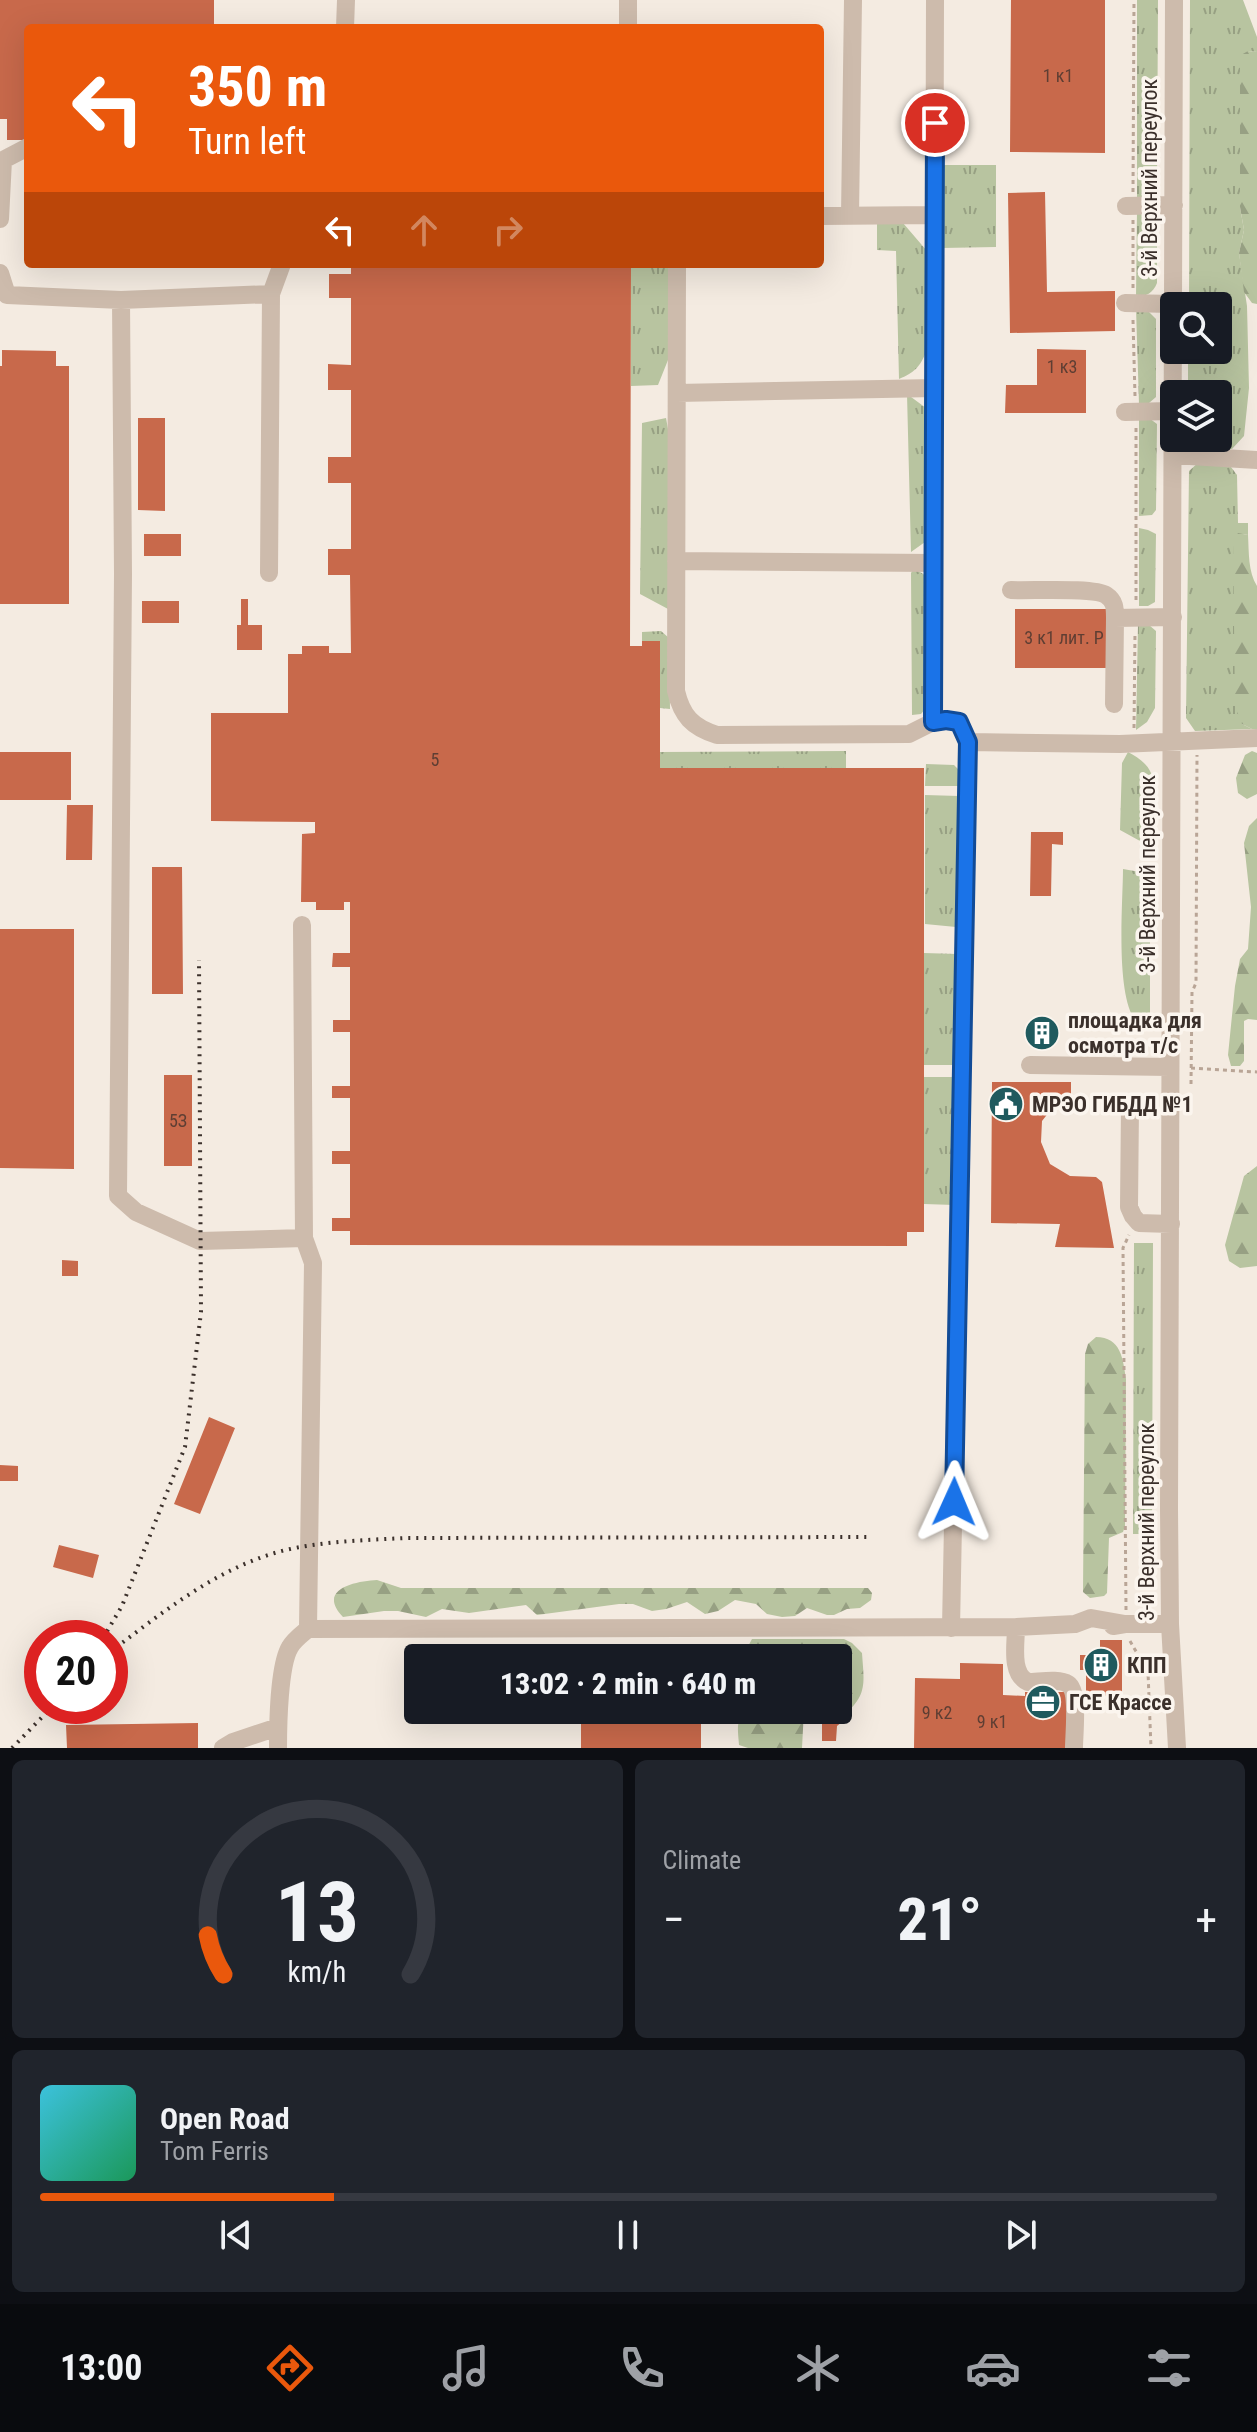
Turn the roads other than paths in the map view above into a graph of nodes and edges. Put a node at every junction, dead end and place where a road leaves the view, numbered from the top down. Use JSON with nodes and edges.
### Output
{"nodes":[{"id":1,"x":346,"y":0,"type":"edge"},
{"id":2,"x":628,"y":0,"type":"edge"},
{"id":3,"x":853,"y":0,"type":"edge"},
{"id":4,"x":935,"y":0,"type":"edge"},
{"id":5,"x":1174,"y":0,"type":"edge"},
{"id":6,"x":345,"y":24,"type":"edge"},
{"id":7,"x":628,"y":24,"type":"edge"},
{"id":8,"x":24,"y":149,"type":"edge"},
{"id":9,"x":1174,"y":205,"type":"junction"},
{"id":10,"x":1130,"y":206,"type":"road end"},
{"id":11,"x":935,"y":215,"type":"junction"},
{"id":12,"x":824,"y":216,"type":"edge"},
{"id":13,"x":850,"y":216,"type":"junction"},
{"id":14,"x":0,"y":219,"type":"edge"},
{"id":15,"x":281,"y":268,"type":"edge"},
{"id":16,"x":677,"y":268,"type":"edge"},
{"id":17,"x":0,"y":273,"type":"edge"},
{"id":18,"x":1173,"y":292,"type":"edge"},
{"id":19,"x":271,"y":294,"type":"junction"},
{"id":20,"x":121,"y":300,"type":"junction"},
{"id":21,"x":1129,"y":303,"type":"road end"},
{"id":22,"x":1160,"y":304,"type":"edge"},
{"id":23,"x":935,"y":388,"type":"junction"},
{"id":24,"x":677,"y":393,"type":"junction"},
{"id":25,"x":1130,"y":411,"type":"road end"},
{"id":26,"x":1160,"y":411,"type":"edge"},
{"id":27,"x":1173,"y":455,"type":"joint"},
{"id":28,"x":1257,"y":460,"type":"edge"},
{"id":29,"x":676,"y":561,"type":"junction"},
{"id":30,"x":934,"y":563,"type":"junction"},
{"id":31,"x":269,"y":573,"type":"dead end"},
{"id":32,"x":1011,"y":590,"type":"dead end"},
{"id":33,"x":1173,"y":617,"type":"junction"},
{"id":34,"x":1115,"y":618,"type":"junction"},
{"id":35,"x":1114,"y":704,"type":"dead end"},
{"id":36,"x":933,"y":722,"type":"junction"},
{"id":37,"x":1257,"y":738,"type":"edge"},
{"id":38,"x":1172,"y":740,"type":"junction"},
{"id":39,"x":968,"y":742,"type":"junction"},
{"id":40,"x":302,"y":925,"type":"dead end"},
{"id":41,"x":1030,"y":1065,"type":"dead end"},
{"id":42,"x":1170,"y":1067,"type":"junction"},
{"id":43,"x":1130,"y":1107,"type":"dead end"},
{"id":44,"x":1171,"y":1224,"type":"junction"},
{"id":45,"x":304,"y":1238,"type":"junction"},
{"id":46,"x":1170,"y":1624,"type":"junction"},
{"id":47,"x":1016,"y":1627,"type":"junction"},
{"id":48,"x":951,"y":1628,"type":"junction"},
{"id":49,"x":308,"y":1629,"type":"junction"},
{"id":50,"x":278,"y":1727,"type":"junction"},
{"id":51,"x":223,"y":1748,"type":"edge"},
{"id":52,"x":278,"y":1748,"type":"edge"},
{"id":53,"x":1074,"y":1748,"type":"edge"},
{"id":54,"x":1177,"y":1748,"type":"edge"}],
"edges":[{"from":1,"to":6,"type":"street"},
{"from":2,"to":7,"type":"street"},
{"from":3,"to":13,"type":"street"},
{"from":4,"to":11,"type":"street"},
{"from":5,"to":9,"type":"street","name":"3-й Верхний переулок"},
{"from":8,"to":14,"type":"street"},
{"from":9,"to":10,"type":"street"},
{"from":9,"to":18,"type":"street","name":"3-й Верхний переулок"},
{"from":11,"to":13,"type":"street"},
{"from":11,"to":23,"type":"street"},
{"from":12,"to":13,"type":"street"},
{"from":15,"to":19,"type":"street"},
{"from":16,"to":24,"type":"street"},
{"from":17,"to":20,"type":"street"},
{"from":19,"to":20,"type":"street"},
{"from":19,"to":31,"type":"street"},
{"from":20,"to":45,"type":"street"},
{"from":21,"to":22,"type":"street"},
{"from":23,"to":24,"type":"street"},
{"from":23,"to":30,"type":"street"},
{"from":24,"to":29,"type":"street"},
{"from":25,"to":26,"type":"street"},
{"from":27,"to":28,"type":"street"},
{"from":27,"to":33,"type":"street","name":"3-й Верхний переулок"},
{"from":29,"to":30,"type":"street"},
{"from":29,"to":36,"type":"street"},
{"from":30,"to":36,"type":"street"},
{"from":32,"to":34,"type":"street"},
{"from":33,"to":34,"type":"street"},
{"from":33,"to":38,"type":"street","name":"3-й Верхний переулок"},
{"from":34,"to":35,"type":"street"},
{"from":36,"to":39,"type":"street"},
{"from":37,"to":38,"type":"street"},
{"from":38,"to":39,"type":"street"},
{"from":38,"to":42,"type":"street","name":"3-й Верхний переулок"},
{"from":39,"to":48,"type":"street"},
{"from":40,"to":45,"type":"street"},
{"from":41,"to":42,"type":"street"},
{"from":42,"to":44,"type":"street","name":"3-й Верхний переулок"},
{"from":43,"to":44,"type":"street"},
{"from":44,"to":46,"type":"street","name":"3-й Верхний переулок"},
{"from":45,"to":49,"type":"street"},
{"from":46,"to":47,"type":"street"},
{"from":46,"to":54,"type":"street","name":"3-й Верхний переулок"},
{"from":47,"to":48,"type":"street"},
{"from":47,"to":53,"type":"street"},
{"from":48,"to":49,"type":"street"},
{"from":49,"to":50,"type":"street"},
{"from":50,"to":51,"type":"street"},
{"from":50,"to":52,"type":"street"}]}
